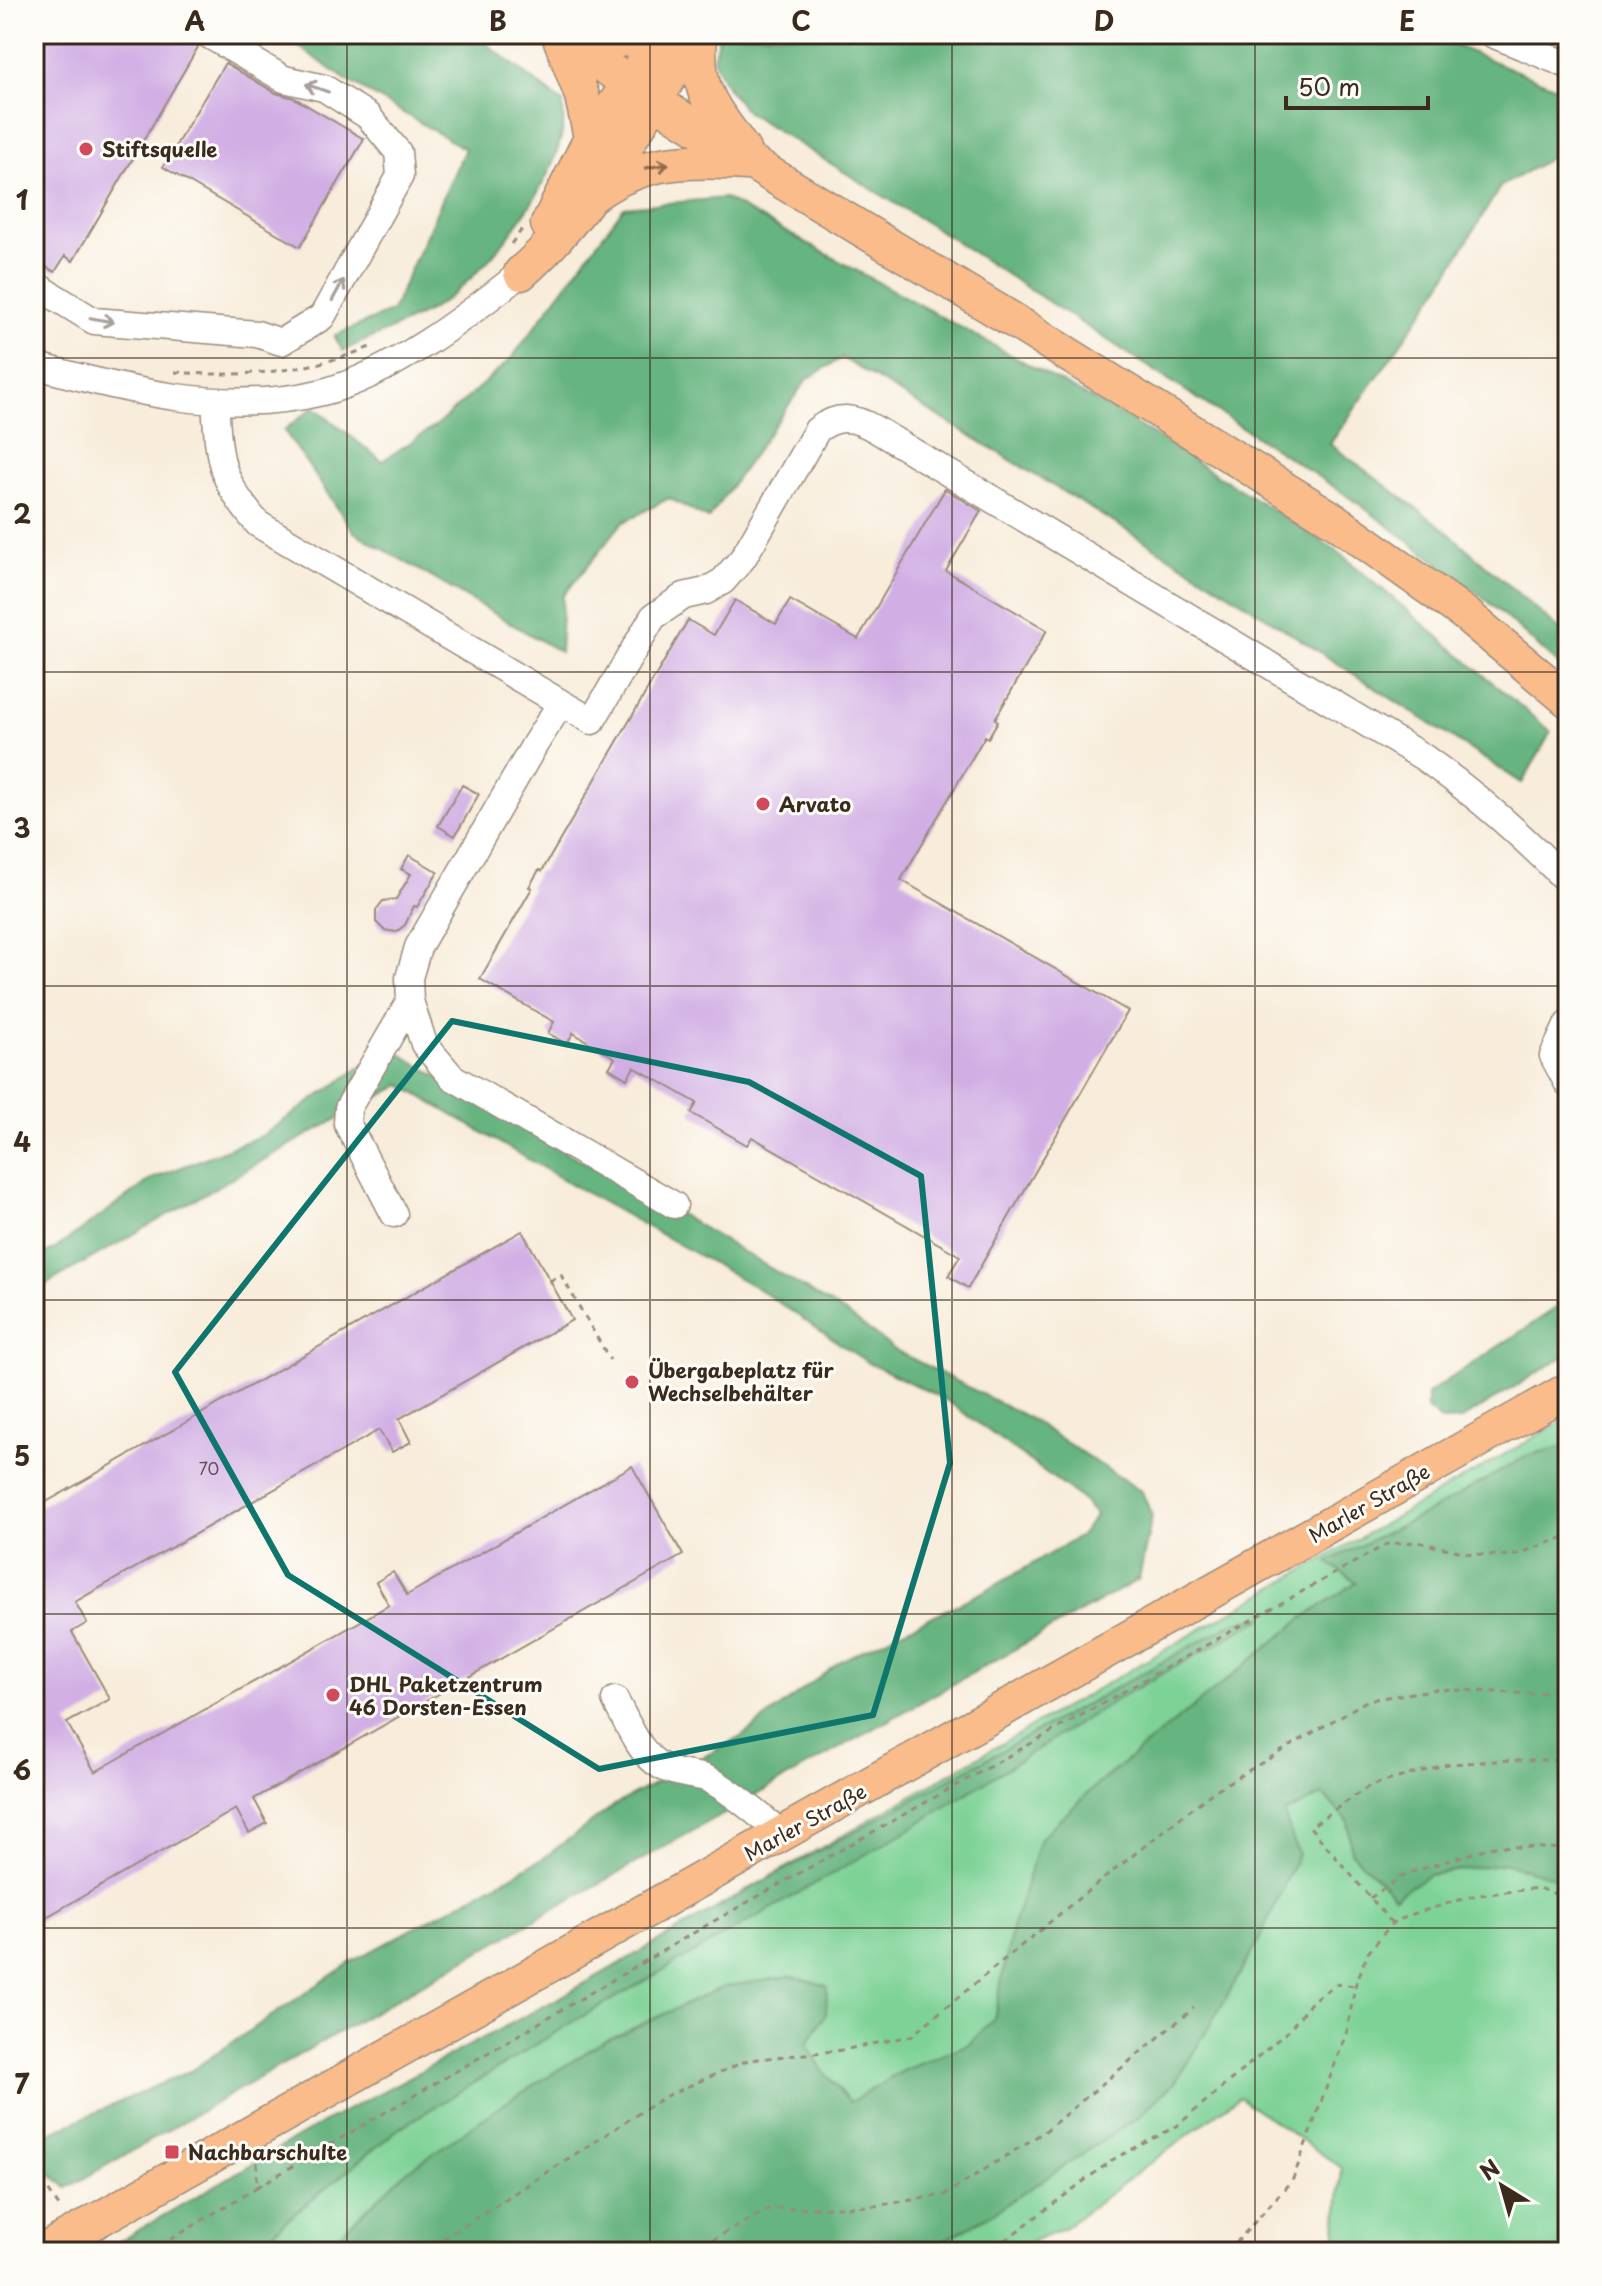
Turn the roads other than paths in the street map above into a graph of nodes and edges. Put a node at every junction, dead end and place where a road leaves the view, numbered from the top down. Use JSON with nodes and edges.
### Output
{"nodes":[{"id":1,"x":207,"y":34,"type":"edge"},
{"id":2,"x":559,"y":34,"type":"edge"},
{"id":3,"x":576,"y":34,"type":"edge"},
{"id":4,"x":642,"y":34,"type":"edge"},
{"id":5,"x":664,"y":34,"type":"edge"},
{"id":6,"x":699,"y":34,"type":"edge"},
{"id":7,"x":1492,"y":34,"type":"edge"},
{"id":8,"x":1568,"y":65,"type":"edge"},
{"id":9,"x":642,"y":92,"type":"junction"},
{"id":10,"x":591,"y":138,"type":"junction"},
{"id":11,"x":752,"y":163,"type":"junction"},
{"id":12,"x":587,"y":199,"type":"junction"},
{"id":13,"x":521,"y":273,"type":"junction"},
{"id":14,"x":34,"y":284,"type":"edge"},
{"id":15,"x":34,"y":365,"type":"edge"},
{"id":16,"x":215,"y":402,"type":"junction"},
{"id":17,"x":1568,"y":700,"type":"edge"},
{"id":18,"x":561,"y":703,"type":"junction"},
{"id":19,"x":1568,"y":882,"type":"edge"},
{"id":20,"x":410,"y":1001,"type":"junction"},
{"id":21,"x":1568,"y":1024,"type":"edge"},
{"id":22,"x":1568,"y":1084,"type":"edge"},
{"id":23,"x":674,"y":1205,"type":"dead end"},
{"id":24,"x":394,"y":1214,"type":"dead end"},
{"id":25,"x":1568,"y":1390,"type":"edge"},
{"id":26,"x":615,"y":1700,"type":"dead end"},
{"id":27,"x":782,"y":1835,"type":"junction"},
{"id":28,"x":41,"y":2252,"type":"edge"}],
"edges":[{"from":14,"to":1,"type":"street","one_way":true},
{"from":2,"to":9,"type":"main road"},
{"from":2,"to":10,"type":"main road"},
{"from":3,"to":4,"type":"main road"},
{"from":5,"to":9,"type":"main road"},
{"from":6,"to":9,"type":"main road"},
{"from":6,"to":11,"type":"main road"},
{"from":7,"to":8,"type":"street"},
{"from":9,"to":10,"type":"main road"},
{"from":9,"to":11,"type":"main road"},
{"from":9,"to":12,"type":"main road"},
{"from":10,"to":13,"type":"main road"},
{"from":12,"to":11,"type":"main road","one_way":true},
{"from":11,"to":17,"type":"main road"},
{"from":12,"to":13,"type":"main road"},
{"from":13,"to":16,"type":"street"},
{"from":15,"to":16,"type":"street"},
{"from":16,"to":18,"type":"street"},
{"from":18,"to":19,"type":"street"},
{"from":18,"to":20,"type":"street"},
{"from":20,"to":23,"type":"street"},
{"from":20,"to":24,"type":"street"},
{"from":21,"to":22,"type":"street"},
{"from":25,"to":27,"type":"main road","name":"Marler Straße"},
{"from":26,"to":27,"type":"street"},
{"from":27,"to":28,"type":"main road","name":"Marler Straße"}]}
